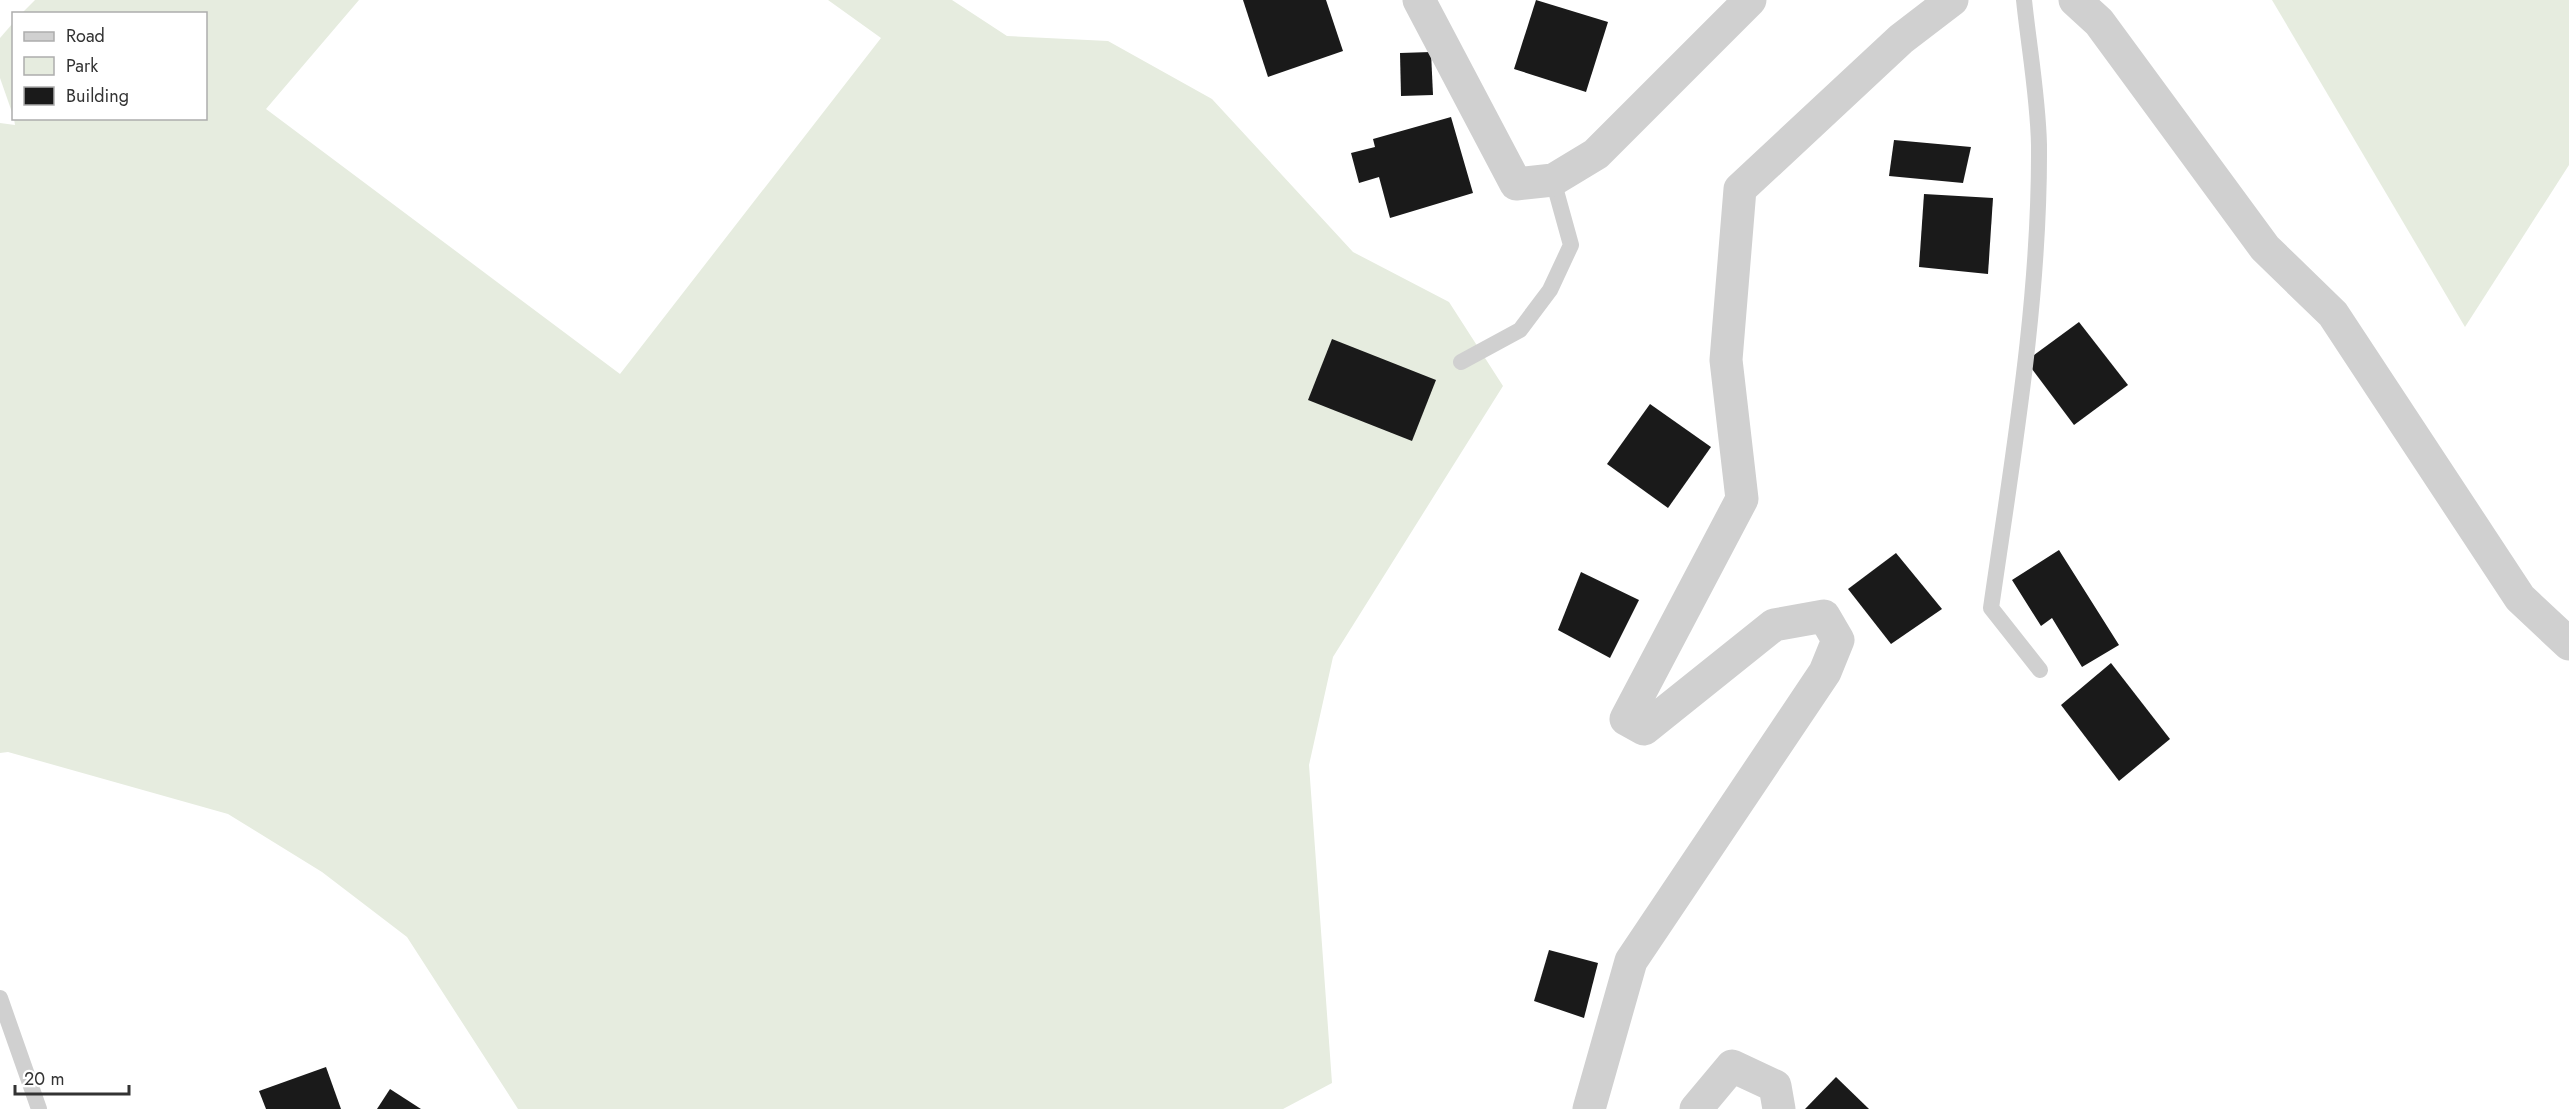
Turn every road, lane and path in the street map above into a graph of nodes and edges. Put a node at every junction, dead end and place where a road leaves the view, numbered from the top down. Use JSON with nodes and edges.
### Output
{"nodes":[{"id":1,"x":1419,"y":0,"type":"edge"},
{"id":2,"x":1750,"y":0,"type":"edge"},
{"id":3,"x":1952,"y":0,"type":"edge"},
{"id":4,"x":2024,"y":0,"type":"edge"},
{"id":5,"x":2075,"y":0,"type":"edge"},
{"id":6,"x":1553,"y":180,"type":"junction"},
{"id":7,"x":1461,"y":362,"type":"dead end"},
{"id":8,"x":2569,"y":644,"type":"edge"},
{"id":9,"x":2040,"y":670,"type":"dead end"},
{"id":10,"x":0,"y":998,"type":"edge"},
{"id":11,"x":39,"y":1109,"type":"edge"},
{"id":12,"x":1589,"y":1109,"type":"edge"},
{"id":13,"x":1695,"y":1109,"type":"edge"},
{"id":14,"x":1779,"y":1109,"type":"edge"}],
"edges":[{"from":1,"to":6,"type":"street"},
{"from":2,"to":6,"type":"street"},
{"from":3,"to":12,"type":"street"},
{"from":4,"to":9,"type":"lane"},
{"from":5,"to":8,"type":"street"},
{"from":6,"to":7,"type":"lane"},
{"from":10,"to":11,"type":"lane"},
{"from":13,"to":14,"type":"street"}]}
